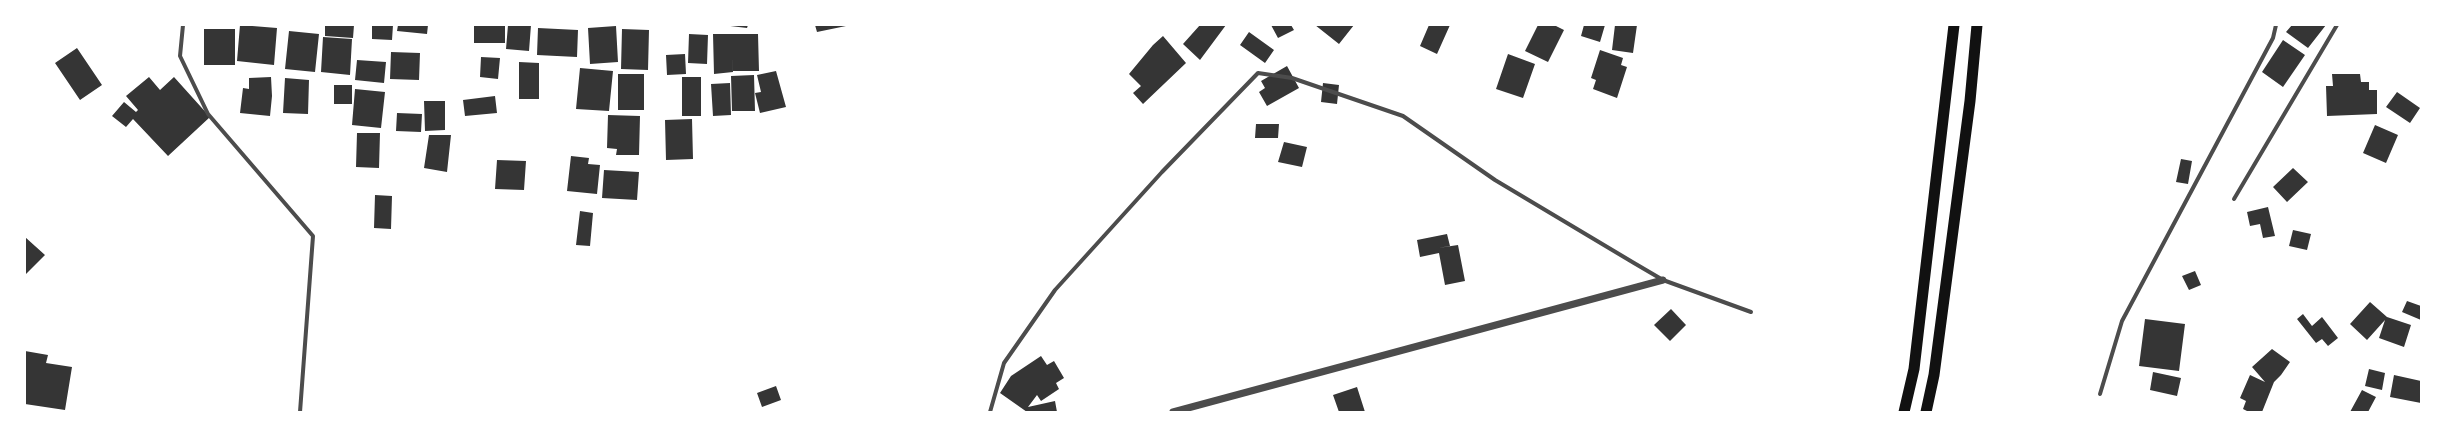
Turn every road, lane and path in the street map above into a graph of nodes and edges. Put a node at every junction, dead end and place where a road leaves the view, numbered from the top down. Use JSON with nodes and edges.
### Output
{"nodes":[{"id":1,"x":183,"y":25,"type":"edge"},
{"id":2,"x":1954,"y":25,"type":"edge"},
{"id":3,"x":1977,"y":25,"type":"edge"},
{"id":4,"x":2276,"y":25,"type":"edge"},
{"id":5,"x":2337,"y":25,"type":"edge"},
{"id":6,"x":2234,"y":199,"type":"dead end"},
{"id":7,"x":1663,"y":280,"type":"junction"},
{"id":8,"x":1751,"y":312,"type":"dead end"},
{"id":9,"x":2100,"y":394,"type":"dead end"},
{"id":10,"x":300,"y":412,"type":"edge"},
{"id":11,"x":990,"y":412,"type":"edge"},
{"id":12,"x":1173,"y":412,"type":"edge"},
{"id":13,"x":1904,"y":412,"type":"edge"},
{"id":14,"x":1926,"y":412,"type":"edge"}],
"edges":[{"from":1,"to":10,"type":"street"},
{"from":2,"to":13,"type":"highway"},
{"from":3,"to":14,"type":"highway"},
{"from":4,"to":9,"type":"street"},
{"from":5,"to":6,"type":"street"},
{"from":7,"to":8,"type":"street"},
{"from":7,"to":11,"type":"street"},
{"from":7,"to":12,"type":"street"}]}
